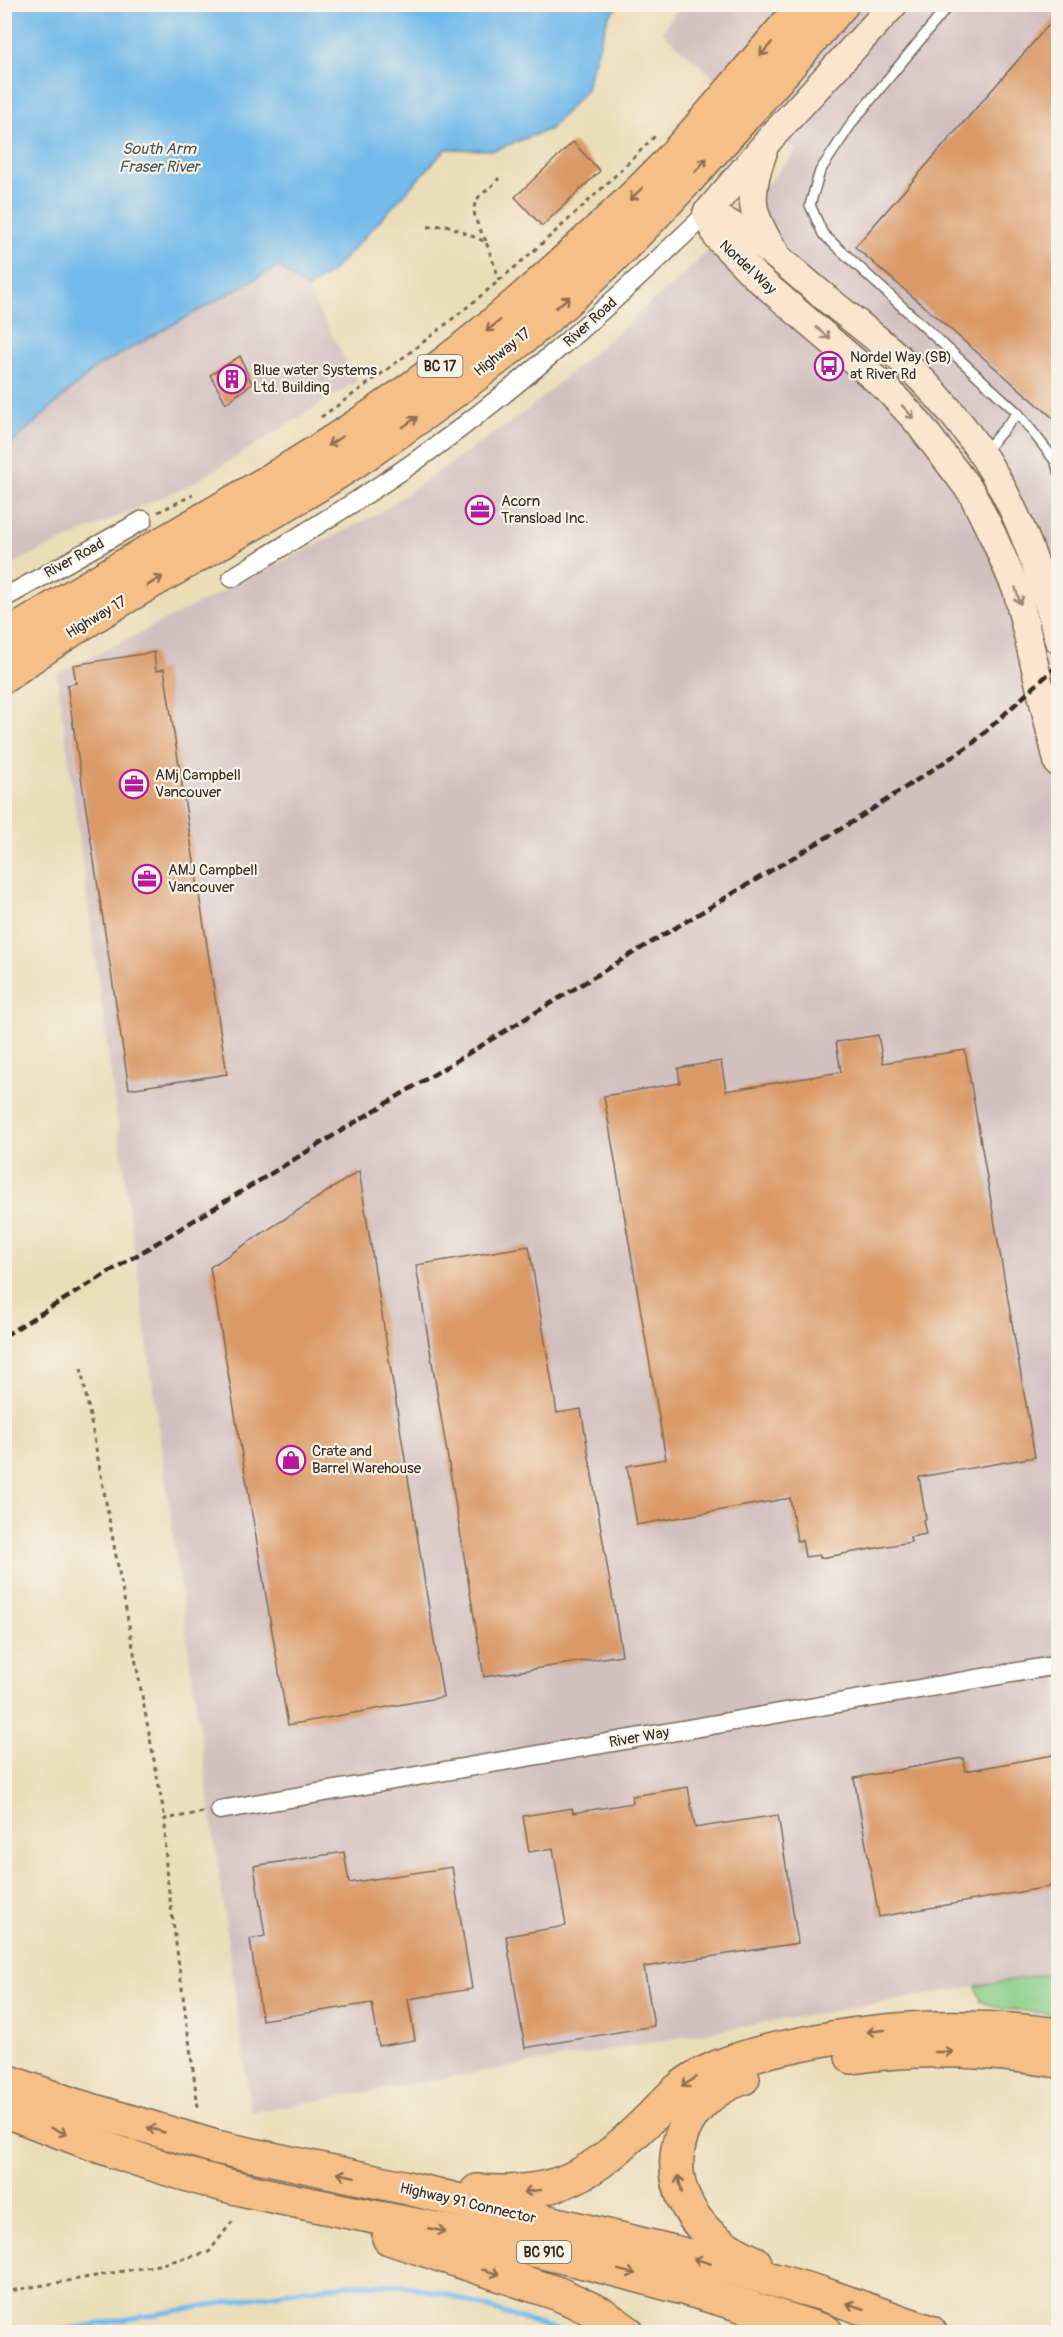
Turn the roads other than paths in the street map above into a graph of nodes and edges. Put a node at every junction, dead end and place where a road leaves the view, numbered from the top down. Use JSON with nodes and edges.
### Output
{"nodes":[{"id":1,"x":805,"y":4,"type":"edge"},
{"id":2,"x":842,"y":4,"type":"edge"},
{"id":3,"x":894,"y":4,"type":"edge"},
{"id":4,"x":950,"y":4,"type":"edge"},
{"id":5,"x":767,"y":143,"type":"junction"},
{"id":6,"x":707,"y":213,"type":"junction"},
{"id":7,"x":782,"y":262,"type":"junction"},
{"id":8,"x":1018,"y":413,"type":"junction"},
{"id":9,"x":941,"y":451,"type":"junction"},
{"id":10,"x":982,"y":454,"type":"junction"},
{"id":11,"x":1058,"y":465,"type":"edge"},
{"id":12,"x":143,"y":520,"type":"road end"},
{"id":13,"x":1040,"y":573,"type":"junction"},
{"id":14,"x":232,"y":578,"type":"dead end"},
{"id":15,"x":4,"y":598,"type":"edge"},
{"id":16,"x":69,"y":633,"type":"junction"},
{"id":17,"x":4,"y":639,"type":"edge"},
{"id":18,"x":1059,"y":639,"type":"edge"},
{"id":19,"x":4,"y":676,"type":"edge"},
{"id":20,"x":4,"y":695,"type":"edge"},
{"id":21,"x":1059,"y":763,"type":"edge"},
{"id":22,"x":1059,"y":1665,"type":"edge"},
{"id":23,"x":220,"y":1810,"type":"road end"},
{"id":24,"x":1059,"y":2035,"type":"edge"},
{"id":25,"x":1059,"y":2061,"type":"edge"},
{"id":26,"x":4,"y":2080,"type":"edge"},
{"id":27,"x":4,"y":2110,"type":"edge"},
{"id":28,"x":403,"y":2187,"type":"junction"},
{"id":29,"x":256,"y":2193,"type":"junction"},
{"id":30,"x":820,"y":2293,"type":"junction"},
{"id":31,"x":627,"y":2332,"type":"edge"},
{"id":32,"x":826,"y":2332,"type":"edge"},
{"id":33,"x":930,"y":2332,"type":"edge"}],
"edges":[{"from":1,"to":17,"type":"highway","name":"Highway 17","number":"BC 17","one_way":true},
{"from":16,"to":2,"type":"highway","name":"Highway 17","number":"BC 17","one_way":true},
{"from":3,"to":5,"type":"street","name":"River Road"},
{"from":4,"to":8,"type":"lane"},
{"from":5,"to":6,"type":"street","name":"River Road"},
{"from":5,"to":7,"type":"street"},
{"from":6,"to":7,"type":"street","name":"Nordel Way"},
{"from":6,"to":9,"type":"street","name":"Nordel Way","one_way":true},
{"from":6,"to":14,"type":"street","name":"River Road"},
{"from":7,"to":10,"type":"street","name":"Nordel Way"},
{"from":8,"to":10,"type":"lane"},
{"from":8,"to":11,"type":"lane"},
{"from":9,"to":13,"type":"street"},
{"from":9,"to":21,"type":"street","name":"Nordel Way","one_way":true},
{"from":10,"to":13,"type":"street","name":"Nordel Way"},
{"from":12,"to":15,"type":"street","name":"River Road"},
{"from":13,"to":18,"type":"street","name":"Nordel Way"},
{"from":16,"to":19,"type":"highway","name":"Highway 17","number":"BC 17"},
{"from":16,"to":20,"type":"highway","number":"BC 17"},
{"from":22,"to":23,"type":"street","name":"River Way"},
{"from":24,"to":28,"type":"highway","one_way":true},
{"from":30,"to":25,"type":"highway","one_way":true},
{"from":28,"to":26,"type":"highway","name":"Highway 91 Connector","number":"BC 91C","one_way":true},
{"from":27,"to":29,"type":"highway","name":"Highway 91 Connector","number":"BC 91C","one_way":true},
{"from":30,"to":28,"type":"highway","name":"Highway 91 Connector","number":"BC 91C","one_way":true},
{"from":29,"to":31,"type":"highway","one_way":true},
{"from":29,"to":32,"type":"highway","name":"Highway 91 Connector","number":"BC 91C","one_way":true},
{"from":33,"to":30,"type":"highway","name":"Highway 91 Connector","number":"BC 91C","one_way":true}]}
